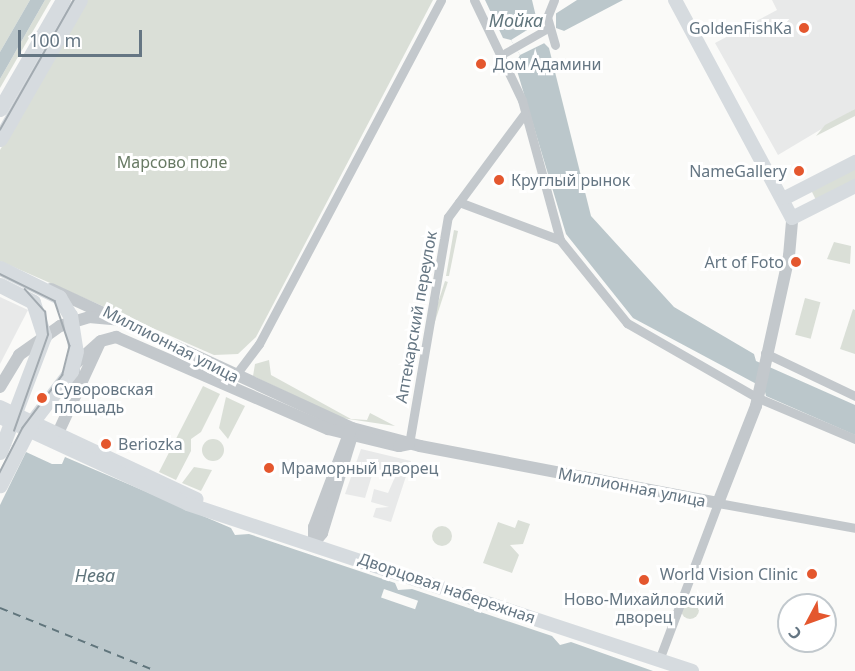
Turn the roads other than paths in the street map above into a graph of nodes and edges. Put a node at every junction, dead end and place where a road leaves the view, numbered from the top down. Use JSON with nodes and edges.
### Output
{"nodes":[{"id":1,"x":63,"y":0,"type":"edge"},
{"id":2,"x":80,"y":0,"type":"edge"},
{"id":3,"x":441,"y":0,"type":"edge"},
{"id":4,"x":474,"y":0,"type":"edge"},
{"id":5,"x":554,"y":0,"type":"edge"},
{"id":6,"x":675,"y":0,"type":"edge"},
{"id":7,"x":550,"y":28,"type":"junction"},
{"id":8,"x":554,"y":41,"type":"dead end"},
{"id":9,"x":506,"y":53,"type":"dead end"},
{"id":10,"x":0,"y":109,"type":"edge"},
{"id":11,"x":525,"y":113,"type":"junction"},
{"id":12,"x":0,"y":140,"type":"edge"},
{"id":13,"x":855,"y":162,"type":"edge"},
{"id":14,"x":808,"y":186,"type":"junction"},
{"id":15,"x":855,"y":186,"type":"edge"},
{"id":16,"x":785,"y":198,"type":"junction"},
{"id":17,"x":459,"y":202,"type":"junction"},
{"id":18,"x":818,"y":205,"type":"junction"},
{"id":19,"x":792,"y":218,"type":"junction"},
{"id":20,"x":560,"y":240,"type":"junction"},
{"id":21,"x":0,"y":268,"type":"edge"},
{"id":22,"x":0,"y":285,"type":"edge"},
{"id":23,"x":47,"y":288,"type":"junction"},
{"id":24,"x":118,"y":319,"type":"junction"},
{"id":25,"x":71,"y":321,"type":"junction"},
{"id":26,"x":44,"y":336,"type":"junction"},
{"id":27,"x":101,"y":341,"type":"junction"},
{"id":28,"x":764,"y":358,"type":"junction"},
{"id":29,"x":74,"y":365,"type":"junction"},
{"id":30,"x":231,"y":380,"type":"junction"},
{"id":31,"x":0,"y":387,"type":"edge"},
{"id":32,"x":756,"y":391,"type":"junction"},
{"id":33,"x":75,"y":396,"type":"junction"},
{"id":34,"x":855,"y":396,"type":"edge"},
{"id":35,"x":0,"y":407,"type":"edge"},
{"id":36,"x":10,"y":418,"type":"edge"},
{"id":37,"x":30,"y":426,"type":"junction"},
{"id":38,"x":58,"y":433,"type":"junction"},
{"id":39,"x":351,"y":433,"type":"junction"},
{"id":40,"x":855,"y":439,"type":"edge"},
{"id":41,"x":409,"y":444,"type":"junction"},
{"id":42,"x":7,"y":448,"type":"edge"},
{"id":43,"x":0,"y":484,"type":"edge"},
{"id":44,"x":718,"y":503,"type":"junction"},
{"id":45,"x":202,"y":505,"type":"junction"},
{"id":46,"x":855,"y":528,"type":"edge"},
{"id":47,"x":314,"y":543,"type":"junction"},
{"id":48,"x":659,"y":660,"type":"junction"},
{"id":49,"x":692,"y":671,"type":"edge"}],
"edges":[{"from":1,"to":10,"type":"main road"},
{"from":2,"to":12,"type":"main road"},
{"from":3,"to":30,"type":"street"},
{"from":4,"to":11,"type":"street"},
{"from":5,"to":7,"type":"street"},
{"from":6,"to":16,"type":"main road"},
{"from":7,"to":8,"type":"street"},
{"from":7,"to":9,"type":"street"},
{"from":11,"to":17,"type":"street","name":"Аптекарский переулок"},
{"from":11,"to":20,"type":"street"},
{"from":13,"to":14,"type":"main road"},
{"from":14,"to":16,"type":"main road"},
{"from":14,"to":18,"type":"main road"},
{"from":15,"to":18,"type":"main road"},
{"from":16,"to":19,"type":"main road"},
{"from":17,"to":20,"type":"street"},
{"from":17,"to":41,"type":"street","name":"Аптекарский переулок"},
{"from":18,"to":19,"type":"main road"},
{"from":19,"to":28,"type":"street"},
{"from":20,"to":32,"type":"street"},
{"from":21,"to":23,"type":"main road","name":"Миллионная улица"},
{"from":22,"to":26,"type":"main road"},
{"from":23,"to":24,"type":"street","name":"Миллионная улица"},
{"from":23,"to":25,"type":"main road"},
{"from":24,"to":25,"type":"street"},
{"from":24,"to":30,"type":"street","name":"Миллионная улица"},
{"from":25,"to":26,"type":"street"},
{"from":25,"to":29,"type":"main road"},
{"from":26,"to":31,"type":"street"},
{"from":26,"to":36,"type":"main road"},
{"from":27,"to":29,"type":"street"},
{"from":27,"to":30,"type":"street","name":"Миллионная улица"},
{"from":27,"to":33,"type":"street"},
{"from":28,"to":32,"type":"street"},
{"from":28,"to":34,"type":"street"},
{"from":29,"to":33,"type":"street"},
{"from":29,"to":37,"type":"main road"},
{"from":30,"to":39,"type":"street","name":"Миллионная улица"},
{"from":32,"to":40,"type":"street"},
{"from":32,"to":44,"type":"street"},
{"from":33,"to":38,"type":"street"},
{"from":35,"to":36,"type":"main road","name":"Дворцовая набережная"},
{"from":36,"to":37,"type":"main road","name":"Дворцовая набережная"},
{"from":36,"to":42,"type":"main road"},
{"from":37,"to":38,"type":"main road","name":"Дворцовая набережная"},
{"from":37,"to":42,"type":"main road"},
{"from":37,"to":45,"type":"main road","name":"Дворцовая набережная"},
{"from":38,"to":45,"type":"main road","name":"Дворцовая набережная"},
{"from":39,"to":41,"type":"street","name":"Миллионная улица"},
{"from":39,"to":47,"type":"street"},
{"from":41,"to":44,"type":"street","name":"Миллионная улица"},
{"from":42,"to":43,"type":"main road"},
{"from":44,"to":46,"type":"street","name":"Миллионная улица"},
{"from":44,"to":48,"type":"street"},
{"from":45,"to":47,"type":"main road","name":"Дворцовая набережная"},
{"from":47,"to":48,"type":"main road","name":"Дворцовая набережная"},
{"from":48,"to":49,"type":"main road","name":"Дворцовая набережная"}]}
